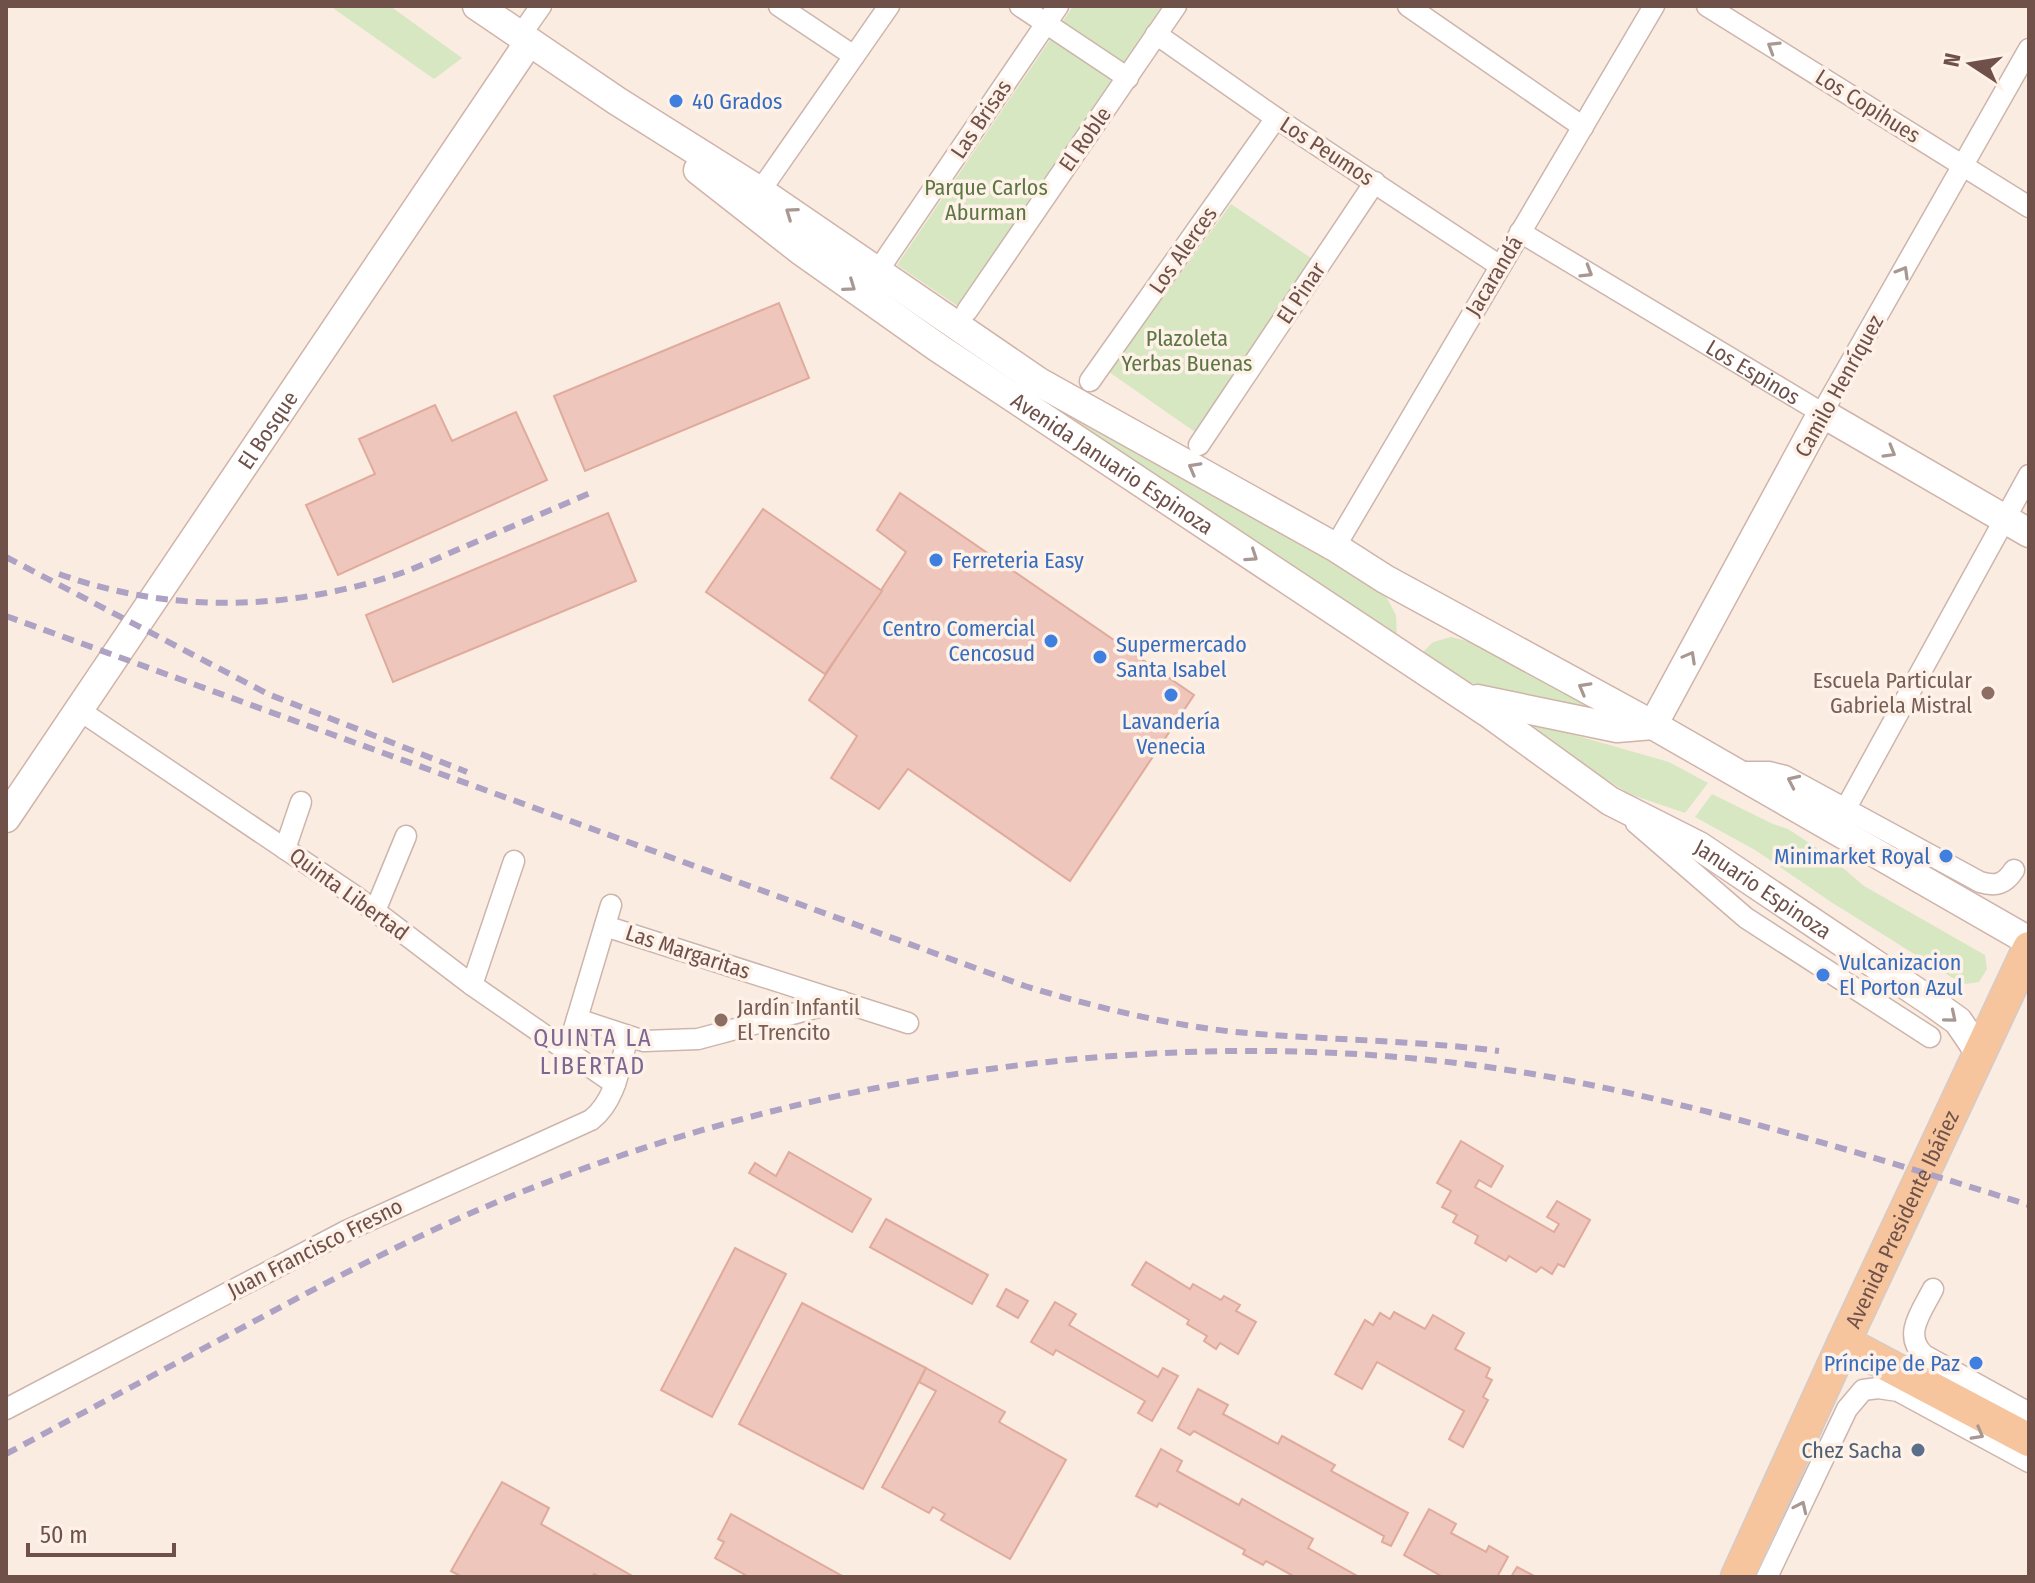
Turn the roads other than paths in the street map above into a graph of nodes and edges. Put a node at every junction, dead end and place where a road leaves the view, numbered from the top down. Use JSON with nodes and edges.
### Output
{"nodes":[{"id":1,"x":477,"y":6,"type":"edge"},
{"id":2,"x":541,"y":6,"type":"edge"},
{"id":3,"x":779,"y":6,"type":"edge"},
{"id":4,"x":889,"y":6,"type":"edge"},
{"id":5,"x":1020,"y":6,"type":"edge"},
{"id":6,"x":1058,"y":6,"type":"edge"},
{"id":7,"x":1176,"y":6,"type":"edge"},
{"id":8,"x":1408,"y":6,"type":"edge"},
{"id":9,"x":1654,"y":6,"type":"edge"},
{"id":10,"x":1707,"y":6,"type":"edge"},
{"id":11,"x":1046,"y":24,"type":"junction"},
{"id":12,"x":1156,"y":34,"type":"junction"},
{"id":13,"x":525,"y":39,"type":"junction"},
{"id":14,"x":2029,"y":49,"type":"edge"},
{"id":15,"x":854,"y":56,"type":"junction"},
{"id":16,"x":1128,"y":78,"type":"junction"},
{"id":17,"x":617,"y":101,"type":"junction"},
{"id":18,"x":1276,"y":118,"type":"junction"},
{"id":19,"x":1583,"y":127,"type":"junction"},
{"id":20,"x":1964,"y":166,"type":"junction"},
{"id":21,"x":1375,"y":182,"type":"junction"},
{"id":22,"x":760,"y":191,"type":"junction"},
{"id":23,"x":2029,"y":207,"type":"edge"},
{"id":24,"x":1520,"y":232,"type":"junction"},
{"id":25,"x":1500,"y":266,"type":"junction"},
{"id":26,"x":877,"y":272,"type":"junction"},
{"id":27,"x":967,"y":311,"type":"dead end"},
{"id":28,"x":1090,"y":381,"type":"dead end"},
{"id":29,"x":1822,"y":413,"type":"junction"},
{"id":30,"x":1199,"y":445,"type":"dead end"},
{"id":31,"x":2029,"y":475,"type":"edge"},
{"id":32,"x":2017,"y":526,"type":"edge"},
{"id":33,"x":1335,"y":547,"type":"junction"},
{"id":34,"x":1463,"y":696,"type":"junction"},
{"id":35,"x":79,"y":710,"type":"junction"},
{"id":36,"x":1653,"y":725,"type":"junction"},
{"id":37,"x":1735,"y":772,"type":"junction"},
{"id":38,"x":1610,"y":801,"type":"junction"},
{"id":39,"x":301,"y":802,"type":"dead end"},
{"id":40,"x":1846,"y":808,"type":"junction"},
{"id":41,"x":6,"y":818,"type":"edge"},
{"id":42,"x":406,"y":836,"type":"dead end"},
{"id":43,"x":285,"y":849,"type":"junction"},
{"id":44,"x":514,"y":861,"type":"dead end"},
{"id":45,"x":2014,"y":870,"type":"dead end"},
{"id":46,"x":611,"y":905,"type":"dead end"},
{"id":47,"x":375,"y":911,"type":"junction"},
{"id":48,"x":605,"y":926,"type":"junction"},
{"id":49,"x":2029,"y":941,"type":"edge"},
{"id":50,"x":2029,"y":948,"type":"edge"},
{"id":51,"x":472,"y":985,"type":"junction"},
{"id":52,"x":841,"y":1001,"type":"junction"},
{"id":53,"x":577,"y":1019,"type":"junction"},
{"id":54,"x":908,"y":1023,"type":"dead end"},
{"id":55,"x":628,"y":1036,"type":"junction"},
{"id":56,"x":1930,"y":1037,"type":"dead end"},
{"id":57,"x":567,"y":1052,"type":"junction"},
{"id":58,"x":1979,"y":1052,"type":"junction"},
{"id":59,"x":615,"y":1084,"type":"junction"},
{"id":60,"x":1933,"y":1289,"type":"dead end"},
{"id":61,"x":1844,"y":1342,"type":"junction"},
{"id":62,"x":6,"y":1409,"type":"edge"},
{"id":63,"x":2029,"y":1413,"type":"edge"},
{"id":64,"x":2029,"y":1440,"type":"edge"},
{"id":65,"x":2029,"y":1462,"type":"edge"},
{"id":66,"x":1737,"y":1577,"type":"edge"},
{"id":67,"x":1767,"y":1577,"type":"edge"}],
"edges":[{"from":1,"to":13,"type":"main road","name":"Avenida Januario Espinoza"},
{"from":2,"to":13,"type":"street"},
{"from":3,"to":15,"type":"street"},
{"from":4,"to":15,"type":"street"},
{"from":5,"to":11,"type":"street"},
{"from":6,"to":11,"type":"street","name":"Las Brisas"},
{"from":7,"to":12,"type":"street","name":"El Roble"},
{"from":8,"to":19,"type":"street"},
{"from":9,"to":19,"type":"street","name":"Jacarandá"},
{"from":20,"to":10,"type":"street","name":"Los Copihues","one_way":true},
{"from":11,"to":16,"type":"street"},
{"from":11,"to":26,"type":"street","name":"Las Brisas"},
{"from":12,"to":16,"type":"street","name":"El Roble"},
{"from":12,"to":18,"type":"street","name":"Los Peumos"},
{"from":13,"to":17,"type":"main road","name":"Avenida Januario Espinoza"},
{"from":13,"to":35,"type":"main road","name":"El Bosque"},
{"from":14,"to":20,"type":"street","name":"Camilo Henríquez"},
{"from":15,"to":22,"type":"street"},
{"from":16,"to":27,"type":"street","name":"El Roble"},
{"from":17,"to":22,"type":"main road","name":"Avenida Januario Espinoza"},
{"from":17,"to":34,"type":"main road","name":"Avenida Januario Espinoza","one_way":true},
{"from":18,"to":21,"type":"street","name":"Los Peumos"},
{"from":18,"to":28,"type":"street","name":"Los Alerces"},
{"from":19,"to":24,"type":"street","name":"Jacarandá"},
{"from":20,"to":23,"type":"street","name":"Los Copihues"},
{"from":29,"to":20,"type":"street","name":"Camilo Henríquez","one_way":true},
{"from":21,"to":25,"type":"street","name":"Los Peumos"},
{"from":21,"to":30,"type":"street","name":"El Pinar"},
{"from":26,"to":22,"type":"main road","name":"Avenida Januario Espinoza","one_way":true},
{"from":24,"to":25,"type":"street","name":"Jacarandá"},
{"from":24,"to":29,"type":"street","name":"Los Espinos","one_way":true},
{"from":25,"to":33,"type":"street","name":"Jacarandá"},
{"from":33,"to":26,"type":"main road","name":"Avenida Januario Espinoza","one_way":true},
{"from":29,"to":32,"type":"main road","name":"Los Espinos","one_way":true},
{"from":36,"to":29,"type":"main road","name":"Camilo Henríquez","one_way":true},
{"from":31,"to":32,"type":"street"},
{"from":32,"to":40,"type":"street"},
{"from":36,"to":33,"type":"main road","name":"Avenida Januario Espinoza","one_way":true},
{"from":34,"to":36,"type":"main road","name":"Avenida Januario Espinoza"},
{"from":34,"to":38,"type":"main road","name":"Januario Espinoza"},
{"from":35,"to":41,"type":"main road","name":"El Bosque"},
{"from":35,"to":43,"type":"street","name":"Quinta Libertad"},
{"from":36,"to":37,"type":"main road","name":"Avenida Januario Espinoza"},
{"from":40,"to":37,"type":"street","one_way":true},
{"from":37,"to":49,"type":"main road","name":"Avenida Januario Espinoza"},
{"from":38,"to":56,"type":"street","name":"Januario Espinoza"},
{"from":38,"to":58,"type":"main road","name":"Januario Espinoza","one_way":true},
{"from":39,"to":43,"type":"street"},
{"from":40,"to":45,"type":"street"},
{"from":42,"to":47,"type":"street"},
{"from":43,"to":47,"type":"street","name":"Quinta Libertad"},
{"from":44,"to":51,"type":"street"},
{"from":46,"to":48,"type":"street"},
{"from":47,"to":51,"type":"street","name":"Quinta Libertad"},
{"from":48,"to":52,"type":"street","name":"Las Margaritas"},
{"from":48,"to":53,"type":"street"},
{"from":50,"to":58,"type":"main road","name":"Avenida Presidente Ibáñez"},
{"from":51,"to":57,"type":"street","name":"Quinta Libertad"},
{"from":52,"to":54,"type":"street","name":"Las Margaritas"},
{"from":52,"to":55,"type":"street"},
{"from":53,"to":55,"type":"street"},
{"from":53,"to":57,"type":"street"},
{"from":55,"to":59,"type":"street","name":"Juan Francisco Fresno"},
{"from":57,"to":59,"type":"street","name":"Quinta Libertad"},
{"from":58,"to":61,"type":"main road","name":"Avenida Presidente Ibáñez"},
{"from":59,"to":62,"type":"street","name":"Juan Francisco Fresno"},
{"from":60,"to":63,"type":"street"},
{"from":61,"to":64,"type":"main road"},
{"from":61,"to":66,"type":"main road","name":"Avenida Presidente Ibáñez"},
{"from":67,"to":65,"type":"street","one_way":true}]}
